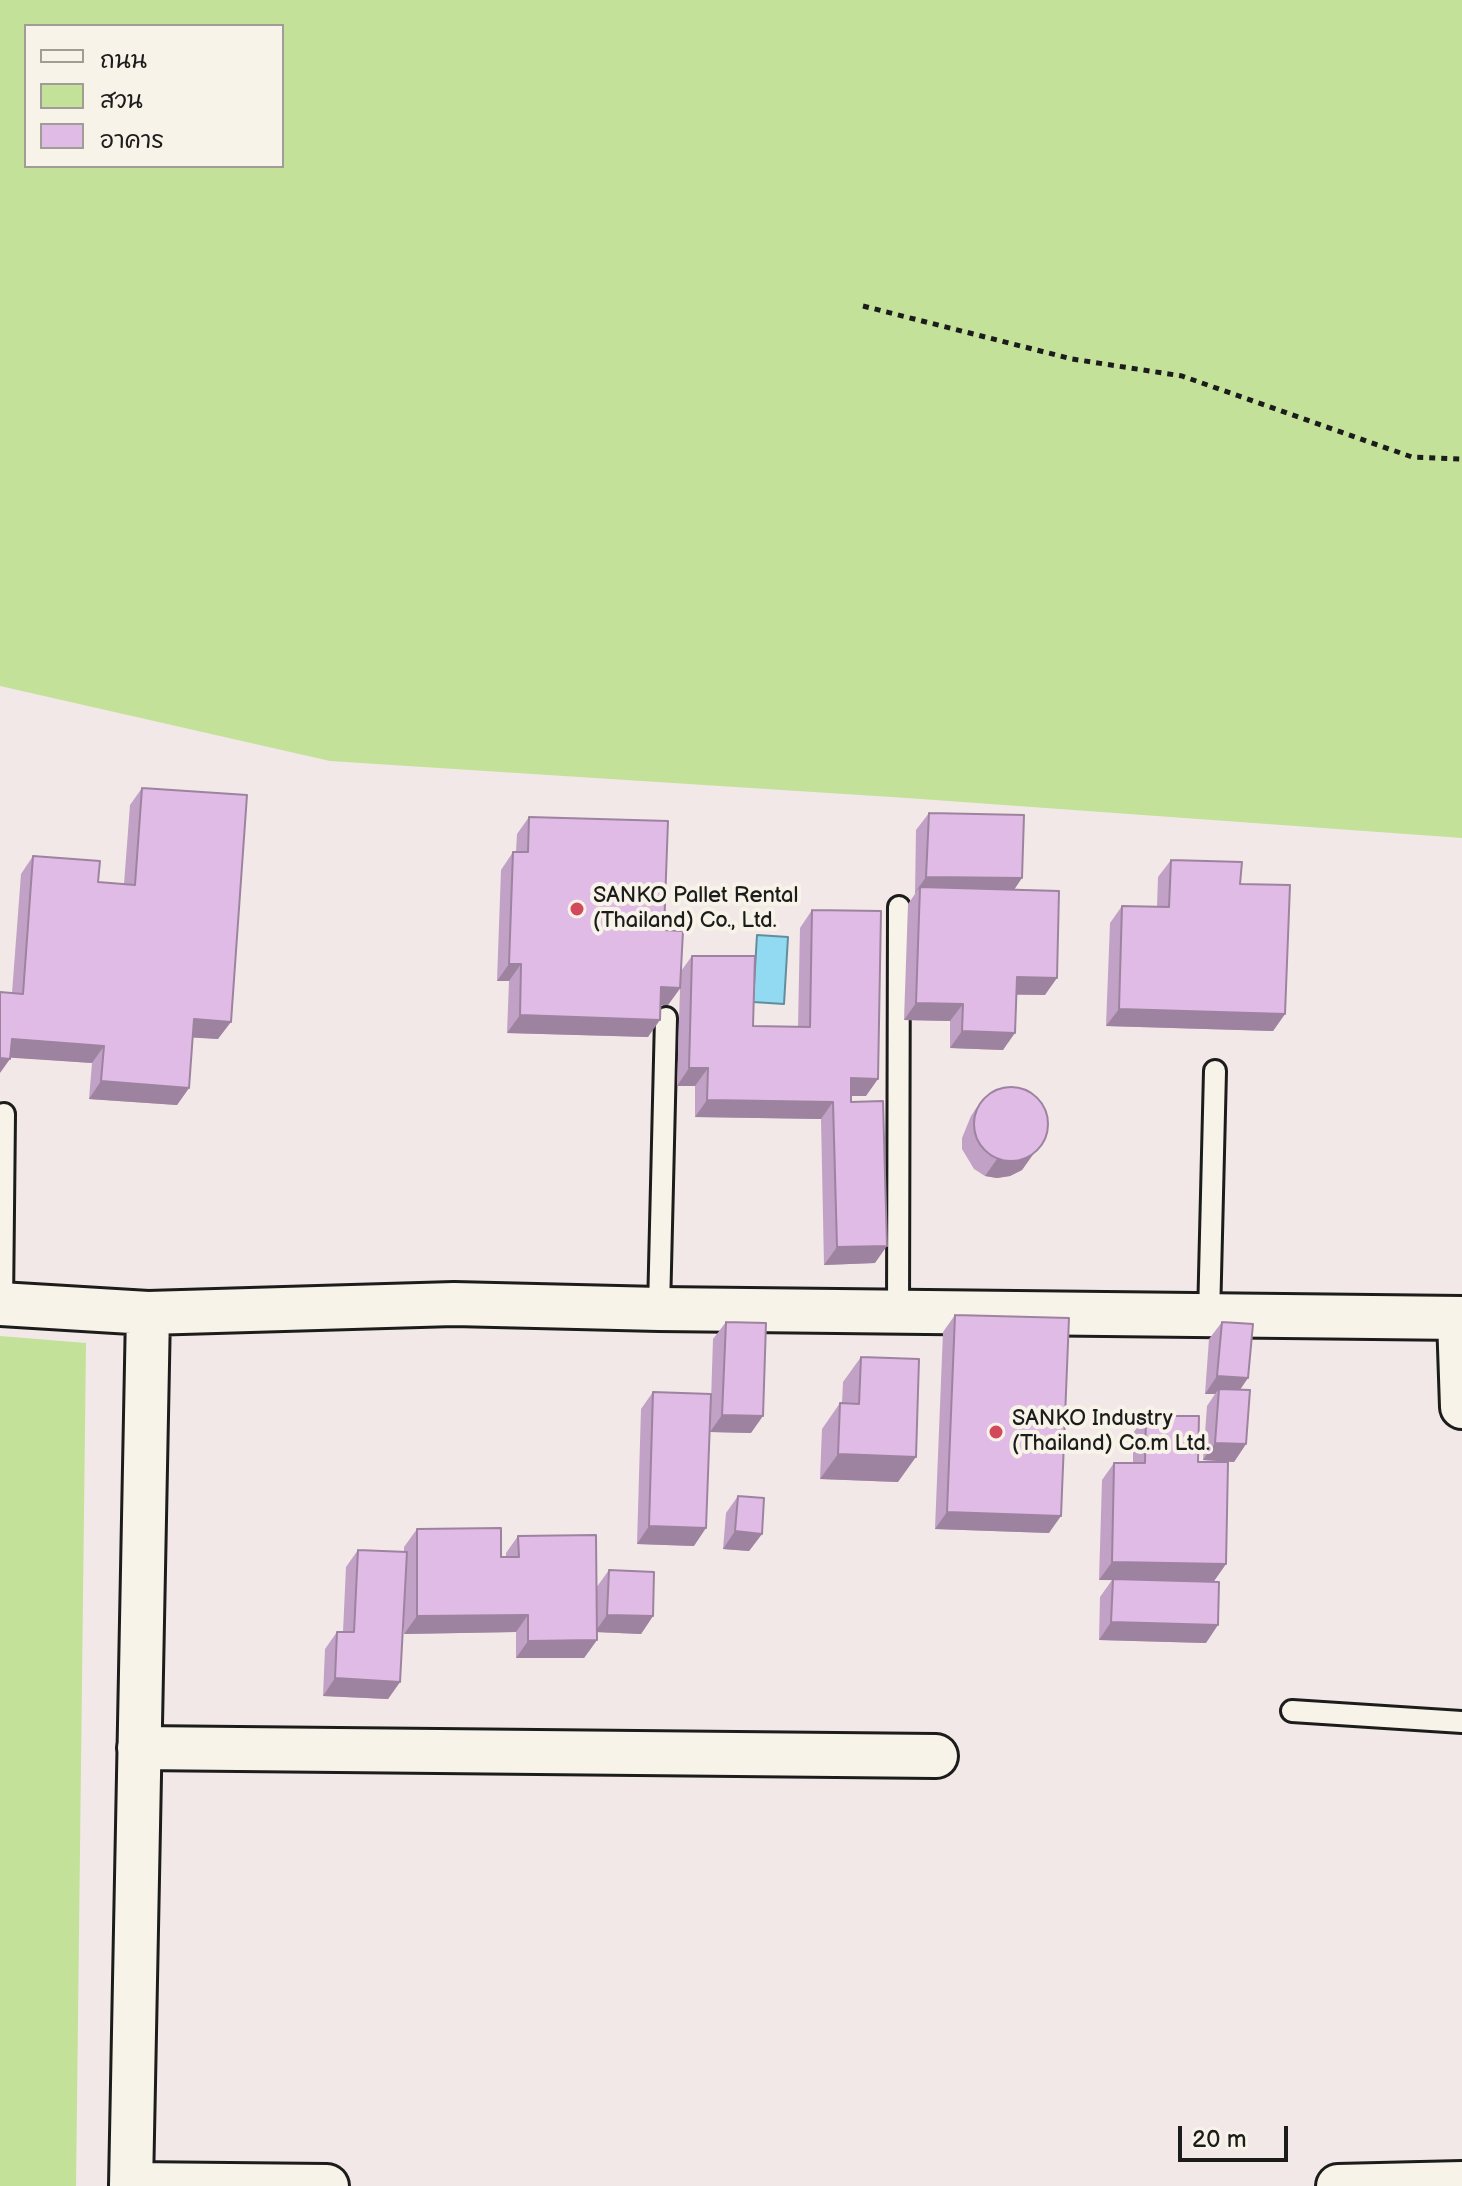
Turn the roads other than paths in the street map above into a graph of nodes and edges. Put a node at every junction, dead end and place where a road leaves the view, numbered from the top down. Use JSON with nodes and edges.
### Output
{"nodes":[{"id":1,"x":899,"y":907,"type":"dead end"},
{"id":2,"x":666,"y":1018,"type":"dead end"},
{"id":3,"x":1215,"y":1071,"type":"dead end"},
{"id":4,"x":4,"y":1114,"type":"dead end"},
{"id":5,"x":1,"y":1304,"type":"edge"},
{"id":6,"x":659,"y":1309,"type":"junction"},
{"id":7,"x":898,"y":1312,"type":"junction"},
{"id":8,"x":148,"y":1313,"type":"junction"},
{"id":9,"x":1209,"y":1317,"type":"junction"},
{"id":10,"x":1460,"y":1318,"type":"edge"},
{"id":11,"x":1462,"y":1407,"type":"edge"},
{"id":12,"x":1292,"y":1711,"type":"dead end"},
{"id":13,"x":1462,"y":1722,"type":"edge"},
{"id":14,"x":139,"y":1748,"type":"junction"},
{"id":15,"x":936,"y":1756,"type":"dead end"},
{"id":16,"x":1462,"y":2183,"type":"edge"},
{"id":17,"x":131,"y":2185,"type":"edge"},
{"id":18,"x":327,"y":2186,"type":"edge"},
{"id":19,"x":1338,"y":2186,"type":"edge"}],
"edges":[{"from":1,"to":7,"type":"lane"},
{"from":2,"to":6,"type":"lane"},
{"from":3,"to":9,"type":"lane"},
{"from":4,"to":5,"type":"lane"},
{"from":5,"to":8,"type":"street"},
{"from":6,"to":7,"type":"street"},
{"from":6,"to":8,"type":"street"},
{"from":7,"to":9,"type":"street"},
{"from":8,"to":14,"type":"street"},
{"from":9,"to":10,"type":"street"},
{"from":10,"to":11,"type":"street"},
{"from":12,"to":13,"type":"lane"},
{"from":14,"to":15,"type":"street"},
{"from":14,"to":17,"type":"street"},
{"from":16,"to":19,"type":"street"},
{"from":17,"to":18,"type":"street"}]}
